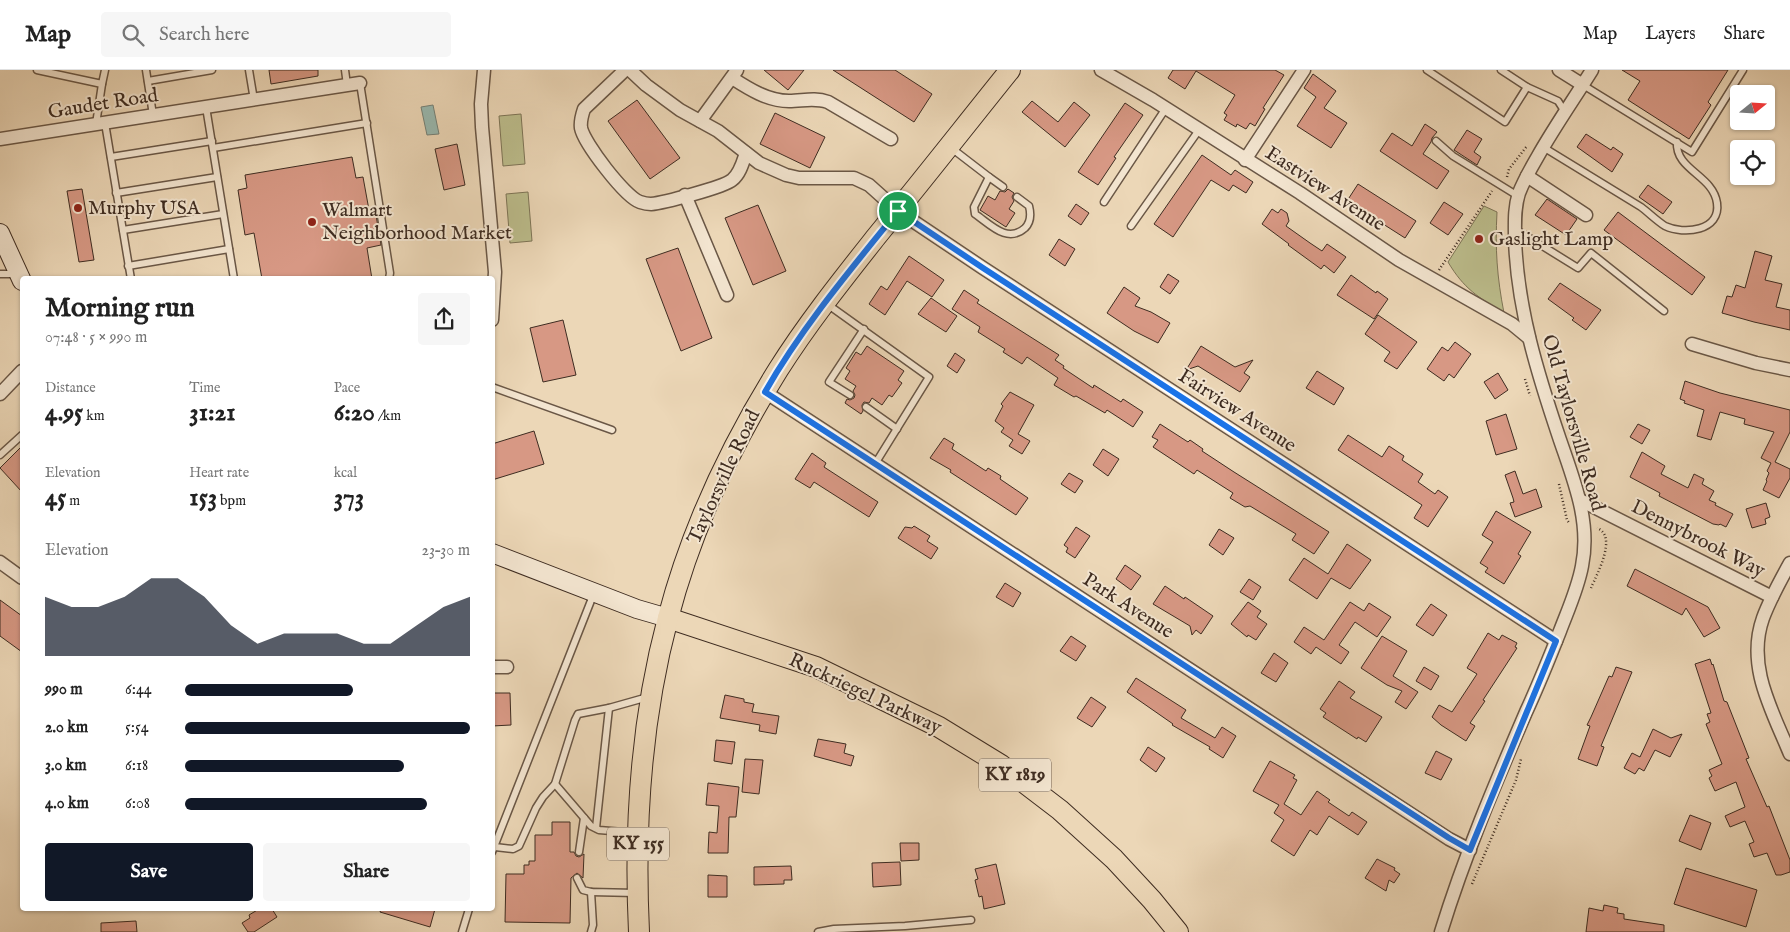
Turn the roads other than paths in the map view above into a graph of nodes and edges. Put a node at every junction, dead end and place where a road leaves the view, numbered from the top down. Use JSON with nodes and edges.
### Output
{"nodes":[{"id":1,"x":37,"y":70,"type":"edge"},
{"id":2,"x":105,"y":70,"type":"edge"},
{"id":3,"x":146,"y":70,"type":"edge"},
{"id":4,"x":212,"y":70,"type":"edge"},
{"id":5,"x":249,"y":70,"type":"edge"},
{"id":6,"x":345,"y":70,"type":"edge"},
{"id":7,"x":484,"y":70,"type":"edge"},
{"id":8,"x":625,"y":70,"type":"edge"},
{"id":9,"x":630,"y":70,"type":"edge"},
{"id":10,"x":1010,"y":70,"type":"edge"},
{"id":11,"x":1101,"y":70,"type":"edge"},
{"id":12,"x":1427,"y":70,"type":"edge"},
{"id":13,"x":1501,"y":70,"type":"edge"},
{"id":14,"x":1559,"y":70,"type":"edge"},
{"id":15,"x":1592,"y":70,"type":"edge"},
{"id":16,"x":1743,"y":70,"type":"edge"},
{"id":17,"x":1301,"y":71,"type":"edge"},
{"id":18,"x":734,"y":74,"type":"edge"},
{"id":19,"x":148,"y":81,"type":"junction"},
{"id":20,"x":360,"y":83,"type":"joint"},
{"id":21,"x":102,"y":84,"type":"junction"},
{"id":22,"x":1583,"y":84,"type":"junction"},
{"id":23,"x":347,"y":85,"type":"junction"},
{"id":24,"x":1527,"y":87,"type":"junction"},
{"id":25,"x":254,"y":100,"type":"junction"},
{"id":26,"x":206,"y":107,"type":"junction"},
{"id":27,"x":1166,"y":108,"type":"junction"},
{"id":28,"x":1565,"y":112,"type":"junction"},
{"id":29,"x":153,"y":115,"type":"junction"},
{"id":30,"x":700,"y":121,"type":"junction"},
{"id":31,"x":367,"y":123,"type":"junction"},
{"id":32,"x":100,"y":124,"type":"junction"},
{"id":33,"x":1199,"y":130,"type":"junction"},
{"id":34,"x":0,"y":139,"type":"edge"},
{"id":35,"x":891,"y":139,"type":"dead end"},
{"id":36,"x":1436,"y":141,"type":"dead end"},
{"id":37,"x":1677,"y":142,"type":"junction"},
{"id":38,"x":1537,"y":144,"type":"junction"},
{"id":39,"x":212,"y":145,"type":"junction"},
{"id":40,"x":949,"y":146,"type":"junction"},
{"id":41,"x":746,"y":153,"type":"junction"},
{"id":42,"x":110,"y":157,"type":"junction"},
{"id":43,"x":1245,"y":160,"type":"junction"},
{"id":44,"x":1526,"y":176,"type":"junction"},
{"id":45,"x":217,"y":177,"type":"junction"},
{"id":46,"x":989,"y":177,"type":"junction"},
{"id":47,"x":1003,"y":187,"type":"dead end"},
{"id":48,"x":116,"y":193,"type":"junction"},
{"id":49,"x":685,"y":195,"type":"junction"},
{"id":50,"x":1518,"y":196,"type":"junction"},
{"id":51,"x":1017,"y":198,"type":"dead end"},
{"id":52,"x":1104,"y":202,"type":"dead end"},
{"id":53,"x":898,"y":211,"type":"junction"},
{"id":54,"x":223,"y":214,"type":"junction"},
{"id":55,"x":1586,"y":215,"type":"dead end"},
{"id":56,"x":1131,"y":226,"type":"dead end"},
{"id":57,"x":1515,"y":229,"type":"junction"},
{"id":58,"x":122,"y":230,"type":"junction"},
{"id":59,"x":2,"y":242,"type":"edge"},
{"id":60,"x":229,"y":249,"type":"junction"},
{"id":61,"x":128,"y":266,"type":"junction"},
{"id":62,"x":0,"y":274,"type":"edge"},
{"id":63,"x":130,"y":276,"type":"edge"},
{"id":64,"x":234,"y":276,"type":"edge"},
{"id":65,"x":390,"y":276,"type":"edge"},
{"id":66,"x":495,"y":276,"type":"edge"},
{"id":67,"x":20,"y":277,"type":"edge"},
{"id":68,"x":727,"y":295,"type":"dead end"},
{"id":69,"x":826,"y":303,"type":"junction"},
{"id":70,"x":1664,"y":311,"type":"dead end"},
{"id":71,"x":864,"y":329,"type":"junction"},
{"id":72,"x":1528,"y":338,"type":"junction"},
{"id":73,"x":1692,"y":344,"type":"dead end"},
{"id":74,"x":1790,"y":370,"type":"edge"},
{"id":75,"x":20,"y":373,"type":"edge"},
{"id":76,"x":495,"y":388,"type":"edge"},
{"id":77,"x":765,"y":392,"type":"junction"},
{"id":78,"x":0,"y":394,"type":"edge"},
{"id":79,"x":850,"y":395,"type":"dead end"},
{"id":80,"x":866,"y":407,"type":"dead end"},
{"id":81,"x":897,"y":428,"type":"junction"},
{"id":82,"x":612,"y":430,"type":"dead end"},
{"id":83,"x":20,"y":437,"type":"edge"},
{"id":84,"x":0,"y":454,"type":"edge"},
{"id":85,"x":875,"y":464,"type":"junction"},
{"id":86,"x":1580,"y":500,"type":"junction"},
{"id":87,"x":495,"y":554,"type":"edge"},
{"id":88,"x":0,"y":562,"type":"edge"},
{"id":89,"x":1790,"y":563,"type":"edge"},
{"id":90,"x":20,"y":577,"type":"edge"},
{"id":91,"x":595,"y":592,"type":"junction"},
{"id":92,"x":1772,"y":598,"type":"junction"},
{"id":93,"x":668,"y":618,"type":"junction"},
{"id":94,"x":1556,"y":641,"type":"junction"},
{"id":95,"x":495,"y":666,"type":"edge"},
{"id":96,"x":507,"y":667,"type":"dead end"},
{"id":97,"x":652,"y":696,"type":"junction"},
{"id":98,"x":609,"y":708,"type":"junction"},
{"id":99,"x":1790,"y":754,"type":"edge"},
{"id":100,"x":555,"y":784,"type":"junction"},
{"id":101,"x":584,"y":818,"type":"junction"},
{"id":102,"x":596,"y":828,"type":"junction"},
{"id":103,"x":638,"y":833,"type":"junction"},
{"id":104,"x":495,"y":846,"type":"edge"},
{"id":105,"x":495,"y":849,"type":"edge"},
{"id":106,"x":1470,"y":850,"type":"junction"},
{"id":107,"x":578,"y":852,"type":"dead end"},
{"id":108,"x":577,"y":878,"type":"dead end"},
{"id":109,"x":591,"y":892,"type":"junction"},
{"id":110,"x":638,"y":893,"type":"junction"},
{"id":111,"x":468,"y":911,"type":"edge"},
{"id":112,"x":971,"y":920,"type":"dead end"},
{"id":113,"x":462,"y":932,"type":"edge"},
{"id":114,"x":591,"y":932,"type":"edge"},
{"id":115,"x":639,"y":932,"type":"edge"},
{"id":116,"x":818,"y":932,"type":"edge"},
{"id":117,"x":1178,"y":932,"type":"edge"},
{"id":118,"x":1441,"y":932,"type":"edge"}],
"edges":[{"from":1,"to":21,"type":"lane"},
{"from":2,"to":21,"type":"lane"},
{"from":3,"to":19,"type":"lane"},
{"from":4,"to":19,"type":"lane"},
{"from":5,"to":25,"type":"lane"},
{"from":6,"to":23,"type":"lane"},
{"from":7,"to":66,"type":"street"},
{"from":8,"to":49,"type":"street"},
{"from":9,"to":30,"type":"street","name":"Fairview Avenue"},
{"from":10,"to":40,"type":"main road","name":"Taylorsville Road","number":"KY 155"},
{"from":11,"to":27,"type":"street","name":"Eastview Avenue"},
{"from":12,"to":24,"type":"lane"},
{"from":13,"to":24,"type":"lane"},
{"from":14,"to":22,"type":"street"},
{"from":15,"to":22,"type":"street","name":"Old Taylorsville Road"},
{"from":16,"to":37,"type":"lane"},
{"from":17,"to":43,"type":"street"},
{"from":18,"to":30,"type":"street"},
{"from":18,"to":35,"type":"street"},
{"from":19,"to":29,"type":"lane"},
{"from":20,"to":23,"type":"street","name":"Gaudet Road"},
{"from":20,"to":31,"type":"lane"},
{"from":21,"to":32,"type":"lane"},
{"from":22,"to":28,"type":"street","name":"Old Taylorsville Road"},
{"from":22,"to":37,"type":"lane"},
{"from":23,"to":25,"type":"street","name":"Gaudet Road"},
{"from":24,"to":28,"type":"lane"},
{"from":25,"to":26,"type":"street","name":"Gaudet Road"},
{"from":26,"to":29,"type":"street","name":"Gaudet Road"},
{"from":26,"to":39,"type":"lane"},
{"from":27,"to":33,"type":"street","name":"Eastview Avenue"},
{"from":27,"to":52,"type":"lane"},
{"from":28,"to":38,"type":"street","name":"Old Taylorsville Road"},
{"from":29,"to":32,"type":"street","name":"Gaudet Road"},
{"from":30,"to":41,"type":"street","name":"Fairview Avenue"},
{"from":31,"to":39,"type":"lane"},
{"from":31,"to":65,"type":"lane"},
{"from":32,"to":34,"type":"street","name":"Gaudet Road"},
{"from":32,"to":42,"type":"lane"},
{"from":33,"to":43,"type":"street","name":"Eastview Avenue"},
{"from":33,"to":56,"type":"lane"},
{"from":36,"to":50,"type":"lane"},
{"from":37,"to":38,"type":"lane"},
{"from":38,"to":44,"type":"street","name":"Old Taylorsville Road"},
{"from":39,"to":42,"type":"lane"},
{"from":39,"to":45,"type":"lane"},
{"from":40,"to":46,"type":"lane"},
{"from":40,"to":53,"type":"main road","name":"Taylorsville Road","number":"KY 155"},
{"from":41,"to":49,"type":"street"},
{"from":41,"to":53,"type":"street","name":"Fairview Avenue"},
{"from":42,"to":48,"type":"lane"},
{"from":43,"to":72,"type":"street","name":"Eastview Avenue"},
{"from":44,"to":50,"type":"street","name":"Old Taylorsville Road"},
{"from":44,"to":55,"type":"street"},
{"from":45,"to":48,"type":"lane"},
{"from":45,"to":54,"type":"lane"},
{"from":46,"to":47,"type":"lane"},
{"from":46,"to":51,"type":"lane"},
{"from":48,"to":58,"type":"lane"},
{"from":49,"to":68,"type":"street"},
{"from":50,"to":57,"type":"street","name":"Old Taylorsville Road"},
{"from":53,"to":69,"type":"main road","name":"Taylorsville Road","number":"KY 155"},
{"from":53,"to":94,"type":"street","name":"Fairview Avenue"},
{"from":54,"to":58,"type":"lane"},
{"from":54,"to":60,"type":"lane"},
{"from":57,"to":70,"type":"lane"},
{"from":57,"to":72,"type":"street","name":"Old Taylorsville Road"},
{"from":58,"to":61,"type":"lane"},
{"from":59,"to":67,"type":"main road"},
{"from":60,"to":61,"type":"lane"},
{"from":60,"to":64,"type":"lane"},
{"from":61,"to":63,"type":"lane"},
{"from":62,"to":67,"type":"lane"},
{"from":69,"to":71,"type":"lane"},
{"from":69,"to":77,"type":"main road","name":"Taylorsville Road","number":"KY 155"},
{"from":71,"to":79,"type":"lane"},
{"from":71,"to":81,"type":"lane"},
{"from":72,"to":86,"type":"street","name":"Old Taylorsville Road"},
{"from":73,"to":74,"type":"street"},
{"from":75,"to":78,"type":"street"},
{"from":76,"to":82,"type":"lane"},
{"from":77,"to":85,"type":"street","name":"Park Avenue"},
{"from":77,"to":93,"type":"main road","name":"Taylorsville Road","number":"KY 155"},
{"from":80,"to":81,"type":"lane"},
{"from":81,"to":85,"type":"lane"},
{"from":83,"to":84,"type":"lane"},
{"from":85,"to":106,"type":"street","name":"Park Avenue"},
{"from":86,"to":92,"type":"street","name":"Dennybrook Way"},
{"from":86,"to":94,"type":"street","name":"Old Taylorsville Road"},
{"from":87,"to":91,"type":"main road","name":"Ruckriegel Parkway","number":"KY 1819"},
{"from":88,"to":90,"type":"street"},
{"from":89,"to":92,"type":"street"},
{"from":91,"to":93,"type":"main road","name":"Ruckriegel Parkway","number":"KY 1819"},
{"from":91,"to":104,"type":"lane"},
{"from":92,"to":99,"type":"street"},
{"from":93,"to":97,"type":"main road","name":"Taylorsville Road","number":"KY 155"},
{"from":93,"to":117,"type":"main road","name":"Ruckriegel Parkway","number":"KY 1819"},
{"from":94,"to":106,"type":"street","name":"Old Taylorsville Road"},
{"from":95,"to":96,"type":"street"},
{"from":97,"to":98,"type":"lane"},
{"from":97,"to":103,"type":"main road","name":"Taylorsville Road","number":"KY 155"},
{"from":98,"to":100,"type":"lane"},
{"from":98,"to":102,"type":"lane"},
{"from":100,"to":101,"type":"lane"},
{"from":100,"to":105,"type":"lane"},
{"from":101,"to":102,"type":"lane"},
{"from":101,"to":107,"type":"lane"},
{"from":102,"to":103,"type":"lane"},
{"from":103,"to":110,"type":"main road","name":"Taylorsville Road","number":"KY 155"},
{"from":106,"to":118,"type":"street","name":"Old Taylorsville Road"},
{"from":108,"to":109,"type":"lane"},
{"from":109,"to":110,"type":"lane"},
{"from":109,"to":114,"type":"lane"},
{"from":110,"to":115,"type":"main road","name":"Taylorsville Road","number":"KY 155"},
{"from":111,"to":113,"type":"lane"},
{"from":112,"to":116,"type":"lane"}]}
